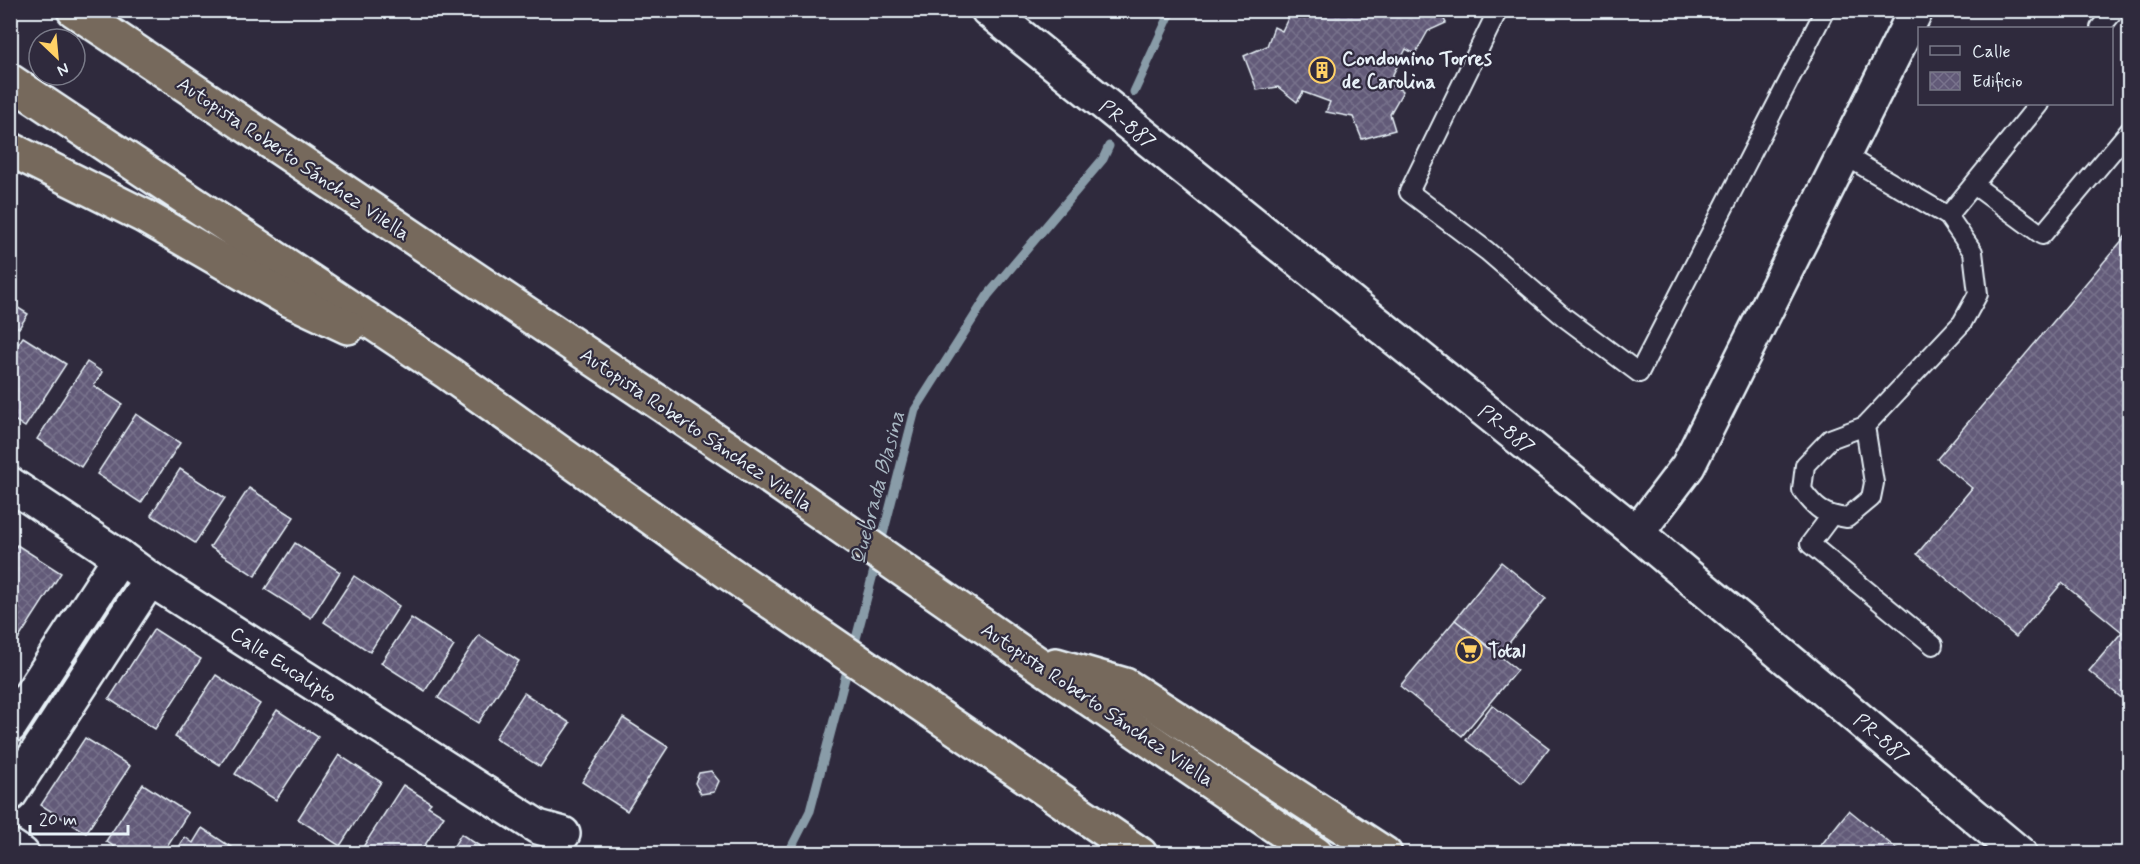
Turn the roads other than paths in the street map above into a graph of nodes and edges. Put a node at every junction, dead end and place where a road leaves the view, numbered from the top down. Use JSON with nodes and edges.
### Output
{"nodes":[{"id":1,"x":74,"y":10,"type":"edge"},
{"id":2,"x":988,"y":10,"type":"edge"},
{"id":3,"x":1498,"y":10,"type":"edge"},
{"id":4,"x":1825,"y":10,"type":"edge"},
{"id":5,"x":1916,"y":10,"type":"edge"},
{"id":6,"x":2115,"y":10,"type":"edge"},
{"id":7,"x":2101,"y":27,"type":"edge"},
{"id":8,"x":10,"y":81,"type":"edge"},
{"id":9,"x":2038,"y":105,"type":"edge"},
{"id":10,"x":2130,"y":130,"type":"edge"},
{"id":11,"x":10,"y":149,"type":"edge"},
{"id":12,"x":1844,"y":155,"type":"junction"},
{"id":13,"x":1974,"y":185,"type":"junction"},
{"id":14,"x":1948,"y":216,"type":"junction"},
{"id":15,"x":448,"y":373,"type":"junction"},
{"id":16,"x":1865,"y":426,"type":"junction"},
{"id":17,"x":10,"y":484,"type":"edge"},
{"id":18,"x":1831,"y":516,"type":"junction"},
{"id":19,"x":1637,"y":533,"type":"junction"},
{"id":20,"x":120,"y":556,"type":"junction"},
{"id":21,"x":150,"y":579,"type":"junction"},
{"id":22,"x":1933,"y":645,"type":"dead end"},
{"id":23,"x":1028,"y":657,"type":"junction"},
{"id":24,"x":10,"y":726,"type":"edge"},
{"id":25,"x":10,"y":794,"type":"edge"},
{"id":26,"x":563,"y":834,"type":"dead end"},
{"id":27,"x":10,"y":846,"type":"edge"},
{"id":28,"x":22,"y":854,"type":"edge"},
{"id":29,"x":1140,"y":854,"type":"edge"},
{"id":30,"x":1316,"y":854,"type":"edge"},
{"id":31,"x":1385,"y":854,"type":"edge"},
{"id":32,"x":2020,"y":854,"type":"edge"}],
"edges":[{"from":1,"to":23,"type":"highway","name":"Autopista Roberto Sánchez Vilella"},
{"from":2,"to":19,"type":"street","name":"PR-887"},
{"from":3,"to":4,"type":"lane"},
{"from":5,"to":12,"type":"street"},
{"from":6,"to":7,"type":"lane"},
{"from":8,"to":15,"type":"highway"},
{"from":9,"to":13,"type":"lane"},
{"from":10,"to":13,"type":"lane"},
{"from":11,"to":15,"type":"highway"},
{"from":12,"to":14,"type":"lane"},
{"from":12,"to":19,"type":"street"},
{"from":13,"to":14,"type":"lane"},
{"from":14,"to":16,"type":"lane"},
{"from":15,"to":29,"type":"highway"},
{"from":16,"to":18,"type":"lane"},
{"from":16,"to":18,"type":"lane"},
{"from":17,"to":20,"type":"street","name":"Calle Eucalipto"},
{"from":18,"to":22,"type":"lane"},
{"from":19,"to":32,"type":"street","name":"PR-887"},
{"from":20,"to":21,"type":"street","name":"Calle Eucalipto"},
{"from":20,"to":24,"type":"street"},
{"from":21,"to":25,"type":"street"},
{"from":21,"to":26,"type":"street","name":"Calle Eucalipto"},
{"from":23,"to":30,"type":"highway","name":"Autopista Roberto Sánchez Vilella"},
{"from":23,"to":31,"type":"highway"},
{"from":27,"to":28,"type":"street"}]}
